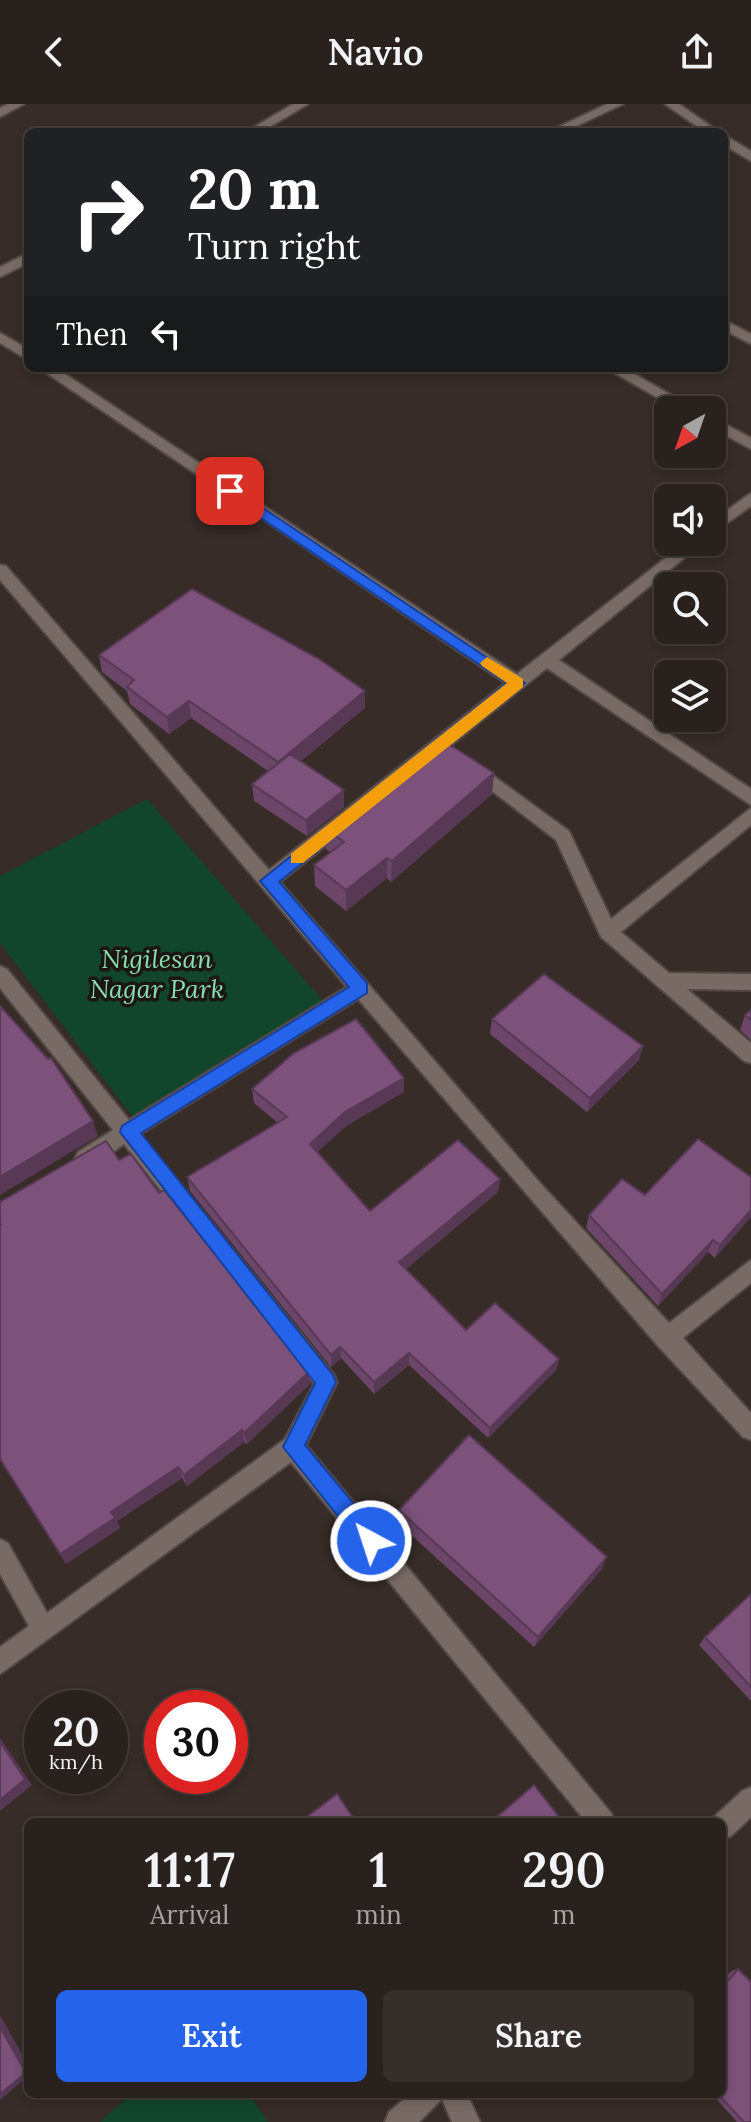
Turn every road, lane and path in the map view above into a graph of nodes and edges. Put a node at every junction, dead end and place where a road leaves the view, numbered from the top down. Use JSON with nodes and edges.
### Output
{"nodes":[{"id":1,"x":18,"y":104,"type":"edge"},
{"id":2,"x":302,"y":104,"type":"edge"},
{"id":3,"x":617,"y":104,"type":"edge"},
{"id":4,"x":671,"y":104,"type":"edge"},
{"id":5,"x":0,"y":113,"type":"edge"},
{"id":6,"x":259,"y":128,"type":"edge"},
{"id":7,"x":563,"y":128,"type":"edge"},
{"id":8,"x":707,"y":128,"type":"edge"},
{"id":9,"x":728,"y":142,"type":"edge"},
{"id":10,"x":751,"y":157,"type":"edge"},
{"id":11,"x":24,"y":259,"type":"edge"},
{"id":12,"x":0,"y":273,"type":"edge"},
{"id":13,"x":728,"y":326,"type":"edge"},
{"id":14,"x":0,"y":337,"type":"edge"},
{"id":15,"x":751,"y":340,"type":"edge"},
{"id":16,"x":24,"y":353,"type":"edge"},
{"id":17,"x":52,"y":372,"type":"edge"},
{"id":18,"x":620,"y":372,"type":"edge"},
{"id":19,"x":664,"y":396,"type":"edge"},
{"id":20,"x":726,"y":430,"type":"edge"},
{"id":21,"x":751,"y":444,"type":"edge"},
{"id":22,"x":751,"y":498,"type":"edge"},
{"id":23,"x":726,"y":518,"type":"edge"},
{"id":24,"x":678,"y":556,"type":"edge"},
{"id":25,"x":0,"y":570,"type":"edge"},
{"id":26,"x":547,"y":660,"type":"junction"},
{"id":27,"x":518,"y":683,"type":"junction"},
{"id":28,"x":443,"y":743,"type":"junction"},
{"id":29,"x":751,"y":798,"type":"edge"},
{"id":30,"x":751,"y":815,"type":"edge"},
{"id":31,"x":268,"y":881,"type":"junction"},
{"id":32,"x":608,"y":932,"type":"junction"},
{"id":33,"x":2,"y":980,"type":"edge"},
{"id":34,"x":666,"y":981,"type":"junction"},
{"id":35,"x":751,"y":982,"type":"edge"},
{"id":36,"x":361,"y":988,"type":"junction"},
{"id":37,"x":751,"y":1055,"type":"edge"},
{"id":38,"x":129,"y":1132,"type":"junction"},
{"id":39,"x":64,"y":1171,"type":"edge"},
{"id":40,"x":751,"y":1270,"type":"edge"},
{"id":41,"x":666,"y":1339,"type":"junction"},
{"id":42,"x":751,"y":1429,"type":"edge"},
{"id":43,"x":293,"y":1447,"type":"junction"},
{"id":44,"x":0,"y":1551,"type":"edge"},
{"id":45,"x":44,"y":1630,"type":"junction"},
{"id":46,"x":0,"y":1662,"type":"edge"},
{"id":47,"x":751,"y":1800,"type":"edge"},
{"id":48,"x":599,"y":1818,"type":"edge"},
{"id":49,"x":726,"y":1823,"type":"edge"},
{"id":50,"x":426,"y":2098,"type":"edge"},
{"id":51,"x":455,"y":2098,"type":"edge"},
{"id":52,"x":399,"y":2122,"type":"edge"},
{"id":53,"x":466,"y":2122,"type":"edge"}],
"edges":[{"from":1,"to":5,"type":"street"},
{"from":2,"to":6,"type":"street"},
{"from":3,"to":7,"type":"street"},
{"from":4,"to":8,"type":"street"},
{"from":9,"to":10,"type":"street"},
{"from":11,"to":12,"type":"street"},
{"from":13,"to":15,"type":"street"},
{"from":14,"to":16,"type":"street"},
{"from":17,"to":27,"type":"street"},
{"from":18,"to":19,"type":"street"},
{"from":20,"to":21,"type":"street"},
{"from":22,"to":23,"type":"street"},
{"from":24,"to":26,"type":"street"},
{"from":25,"to":31,"type":"street"},
{"from":26,"to":27,"type":"street"},
{"from":26,"to":29,"type":"street"},
{"from":27,"to":28,"type":"street"},
{"from":28,"to":31,"type":"street"},
{"from":28,"to":32,"type":"street"},
{"from":30,"to":32,"type":"street"},
{"from":31,"to":36,"type":"street"},
{"from":32,"to":34,"type":"street"},
{"from":33,"to":38,"type":"street"},
{"from":34,"to":35,"type":"street"},
{"from":34,"to":37,"type":"street"},
{"from":36,"to":38,"type":"street"},
{"from":36,"to":41,"type":"street"},
{"from":38,"to":39,"type":"street"},
{"from":38,"to":43,"type":"street"},
{"from":40,"to":41,"type":"street"},
{"from":41,"to":42,"type":"street"},
{"from":43,"to":45,"type":"street"},
{"from":43,"to":48,"type":"street"},
{"from":44,"to":45,"type":"street"},
{"from":45,"to":46,"type":"street"},
{"from":47,"to":49,"type":"street"},
{"from":50,"to":52,"type":"street"},
{"from":51,"to":53,"type":"street"}]}
